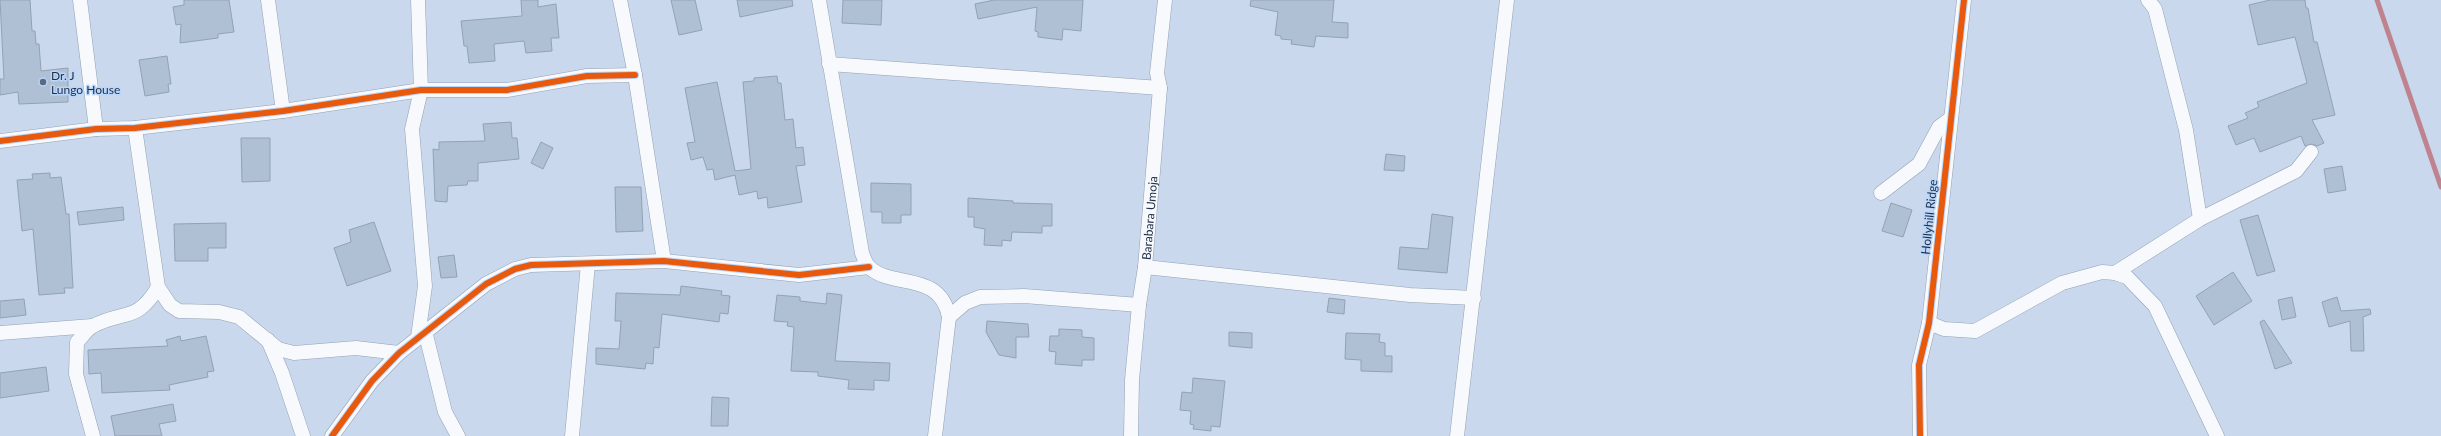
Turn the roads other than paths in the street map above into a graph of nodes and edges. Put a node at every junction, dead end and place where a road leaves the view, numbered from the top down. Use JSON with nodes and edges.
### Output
{"nodes":[{"id":1,"x":80,"y":0,"type":"edge"},
{"id":2,"x":268,"y":0,"type":"edge"},
{"id":3,"x":418,"y":0,"type":"edge"},
{"id":4,"x":620,"y":0,"type":"edge"},
{"id":5,"x":819,"y":0,"type":"edge"},
{"id":6,"x":1165,"y":0,"type":"edge"},
{"id":7,"x":1507,"y":0,"type":"edge"},
{"id":8,"x":1964,"y":0,"type":"edge"},
{"id":9,"x":2148,"y":0,"type":"edge"},
{"id":10,"x":830,"y":64,"type":"junction"},
{"id":11,"x":635,"y":75,"type":"junction"},
{"id":12,"x":1160,"y":88,"type":"junction"},
{"id":13,"x":421,"y":90,"type":"junction"},
{"id":14,"x":283,"y":111,"type":"junction"},
{"id":15,"x":1951,"y":118,"type":"junction"},
{"id":16,"x":135,"y":128,"type":"junction"},
{"id":17,"x":96,"y":129,"type":"junction"},
{"id":18,"x":0,"y":141,"type":"edge"},
{"id":19,"x":2311,"y":152,"type":"dead end"},
{"id":20,"x":1881,"y":193,"type":"dead end"},
{"id":21,"x":2200,"y":219,"type":"junction"},
{"id":22,"x":664,"y":261,"type":"junction"},
{"id":23,"x":588,"y":264,"type":"junction"},
{"id":24,"x":869,"y":267,"type":"junction"},
{"id":25,"x":1145,"y":267,"type":"junction"},
{"id":26,"x":2115,"y":272,"type":"junction"},
{"id":27,"x":158,"y":287,"type":"junction"},
{"id":28,"x":1474,"y":298,"type":"junction"},
{"id":29,"x":1139,"y":305,"type":"junction"},
{"id":30,"x":948,"y":310,"type":"junction"},
{"id":31,"x":1929,"y":323,"type":"junction"},
{"id":32,"x":92,"y":326,"type":"junction"},
{"id":33,"x":0,"y":333,"type":"edge"},
{"id":34,"x":421,"y":334,"type":"junction"},
{"id":35,"x":268,"y":340,"type":"junction"},
{"id":36,"x":399,"y":353,"type":"junction"},
{"id":37,"x":93,"y":436,"type":"edge"},
{"id":38,"x":303,"y":436,"type":"edge"},
{"id":39,"x":332,"y":436,"type":"edge"},
{"id":40,"x":458,"y":436,"type":"edge"},
{"id":41,"x":572,"y":436,"type":"edge"},
{"id":42,"x":935,"y":436,"type":"edge"},
{"id":43,"x":1132,"y":436,"type":"edge"},
{"id":44,"x":1457,"y":436,"type":"edge"},
{"id":45,"x":1920,"y":436,"type":"edge"},
{"id":46,"x":2217,"y":436,"type":"edge"}],
"edges":[{"from":1,"to":17,"type":"street"},
{"from":2,"to":14,"type":"street"},
{"from":3,"to":13,"type":"street"},
{"from":4,"to":11,"type":"street"},
{"from":5,"to":10,"type":"street"},
{"from":6,"to":12,"type":"street","name":"Barabara Umoja"},
{"from":7,"to":28,"type":"street"},
{"from":8,"to":15,"type":"street","name":"Hollyhill Ridge"},
{"from":9,"to":21,"type":"street"},
{"from":10,"to":12,"type":"street"},
{"from":10,"to":24,"type":"street"},
{"from":11,"to":13,"type":"street"},
{"from":11,"to":22,"type":"street"},
{"from":12,"to":25,"type":"street","name":"Barabara Umoja"},
{"from":13,"to":14,"type":"street"},
{"from":13,"to":34,"type":"street"},
{"from":14,"to":16,"type":"street"},
{"from":15,"to":20,"type":"street"},
{"from":15,"to":31,"type":"street","name":"Hollyhill Ridge"},
{"from":16,"to":17,"type":"street"},
{"from":16,"to":27,"type":"street"},
{"from":17,"to":18,"type":"street"},
{"from":19,"to":21,"type":"street"},
{"from":21,"to":26,"type":"street"},
{"from":22,"to":23,"type":"street"},
{"from":22,"to":24,"type":"street"},
{"from":23,"to":34,"type":"street"},
{"from":23,"to":41,"type":"street"},
{"from":24,"to":30,"type":"street"},
{"from":25,"to":28,"type":"street"},
{"from":25,"to":29,"type":"street","name":"Barabara Umoja"},
{"from":26,"to":31,"type":"street"},
{"from":26,"to":46,"type":"street"},
{"from":27,"to":32,"type":"street"},
{"from":27,"to":35,"type":"street"},
{"from":28,"to":44,"type":"street"},
{"from":29,"to":30,"type":"street"},
{"from":29,"to":43,"type":"street","name":"Barabara Umoja"},
{"from":30,"to":42,"type":"street"},
{"from":31,"to":45,"type":"street","name":"Hollyhill Ridge"},
{"from":32,"to":33,"type":"street"},
{"from":32,"to":37,"type":"street"},
{"from":34,"to":36,"type":"street"},
{"from":34,"to":40,"type":"street"},
{"from":35,"to":36,"type":"street"},
{"from":35,"to":38,"type":"street"},
{"from":36,"to":39,"type":"street"}]}
